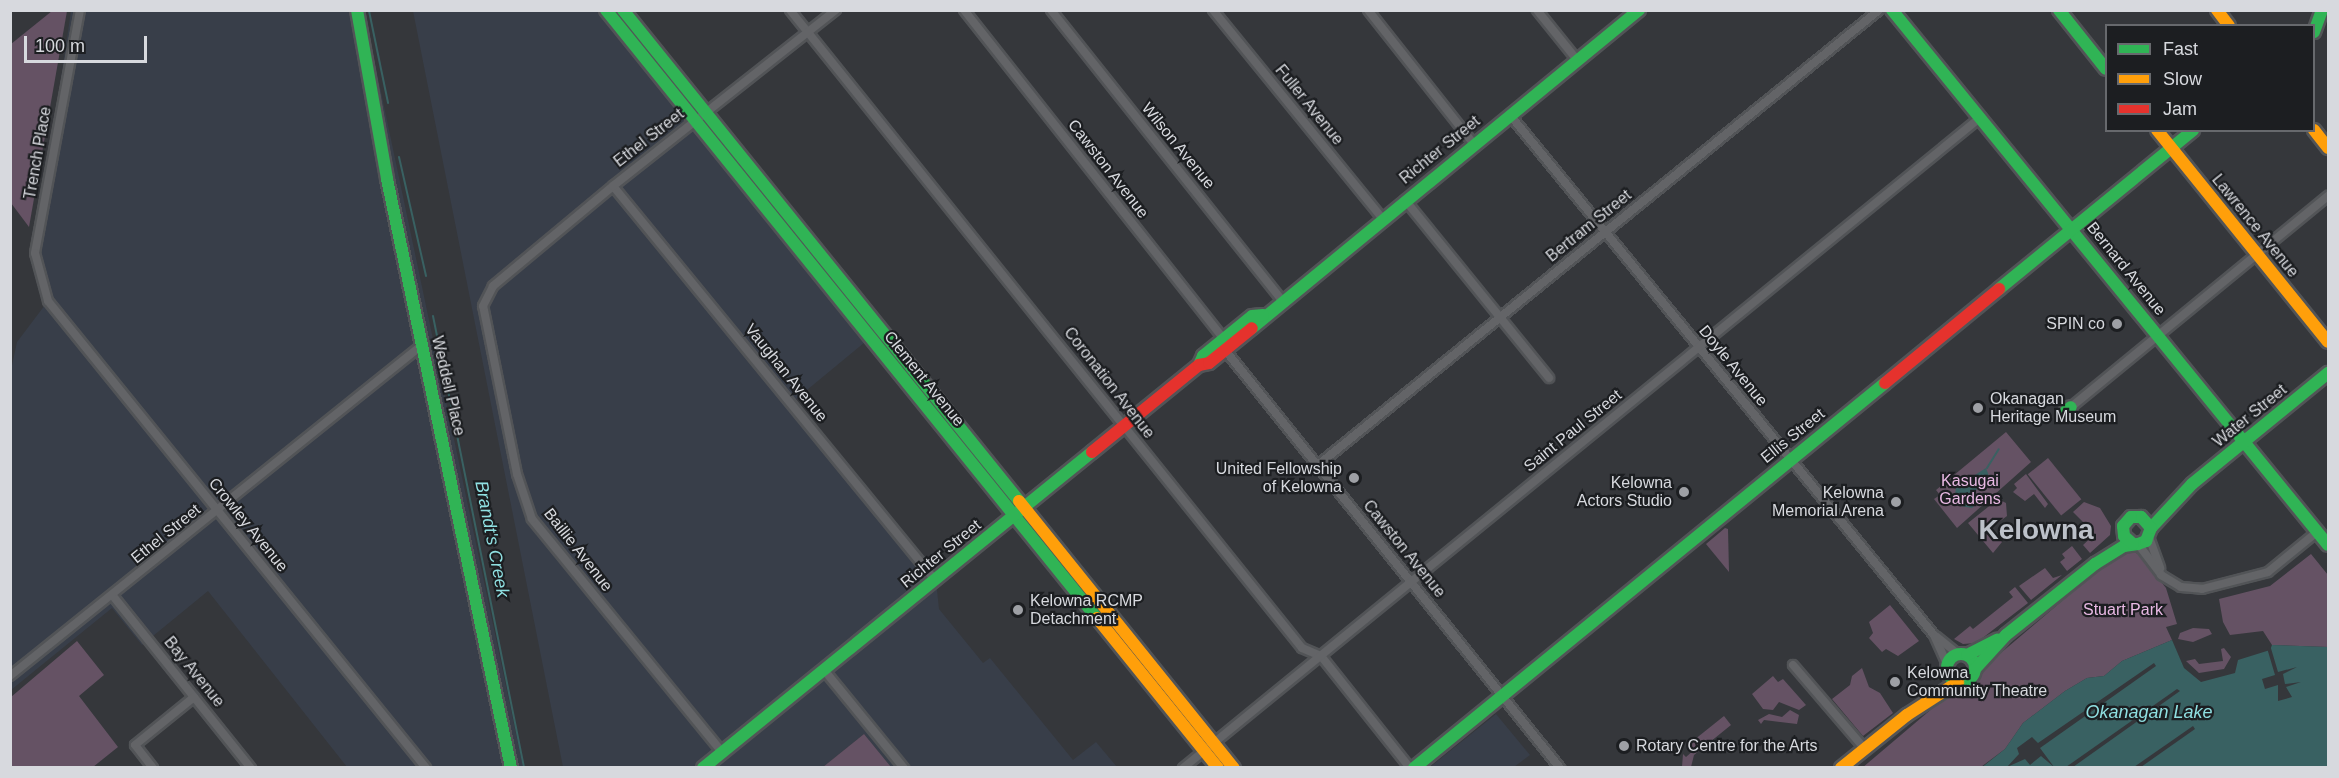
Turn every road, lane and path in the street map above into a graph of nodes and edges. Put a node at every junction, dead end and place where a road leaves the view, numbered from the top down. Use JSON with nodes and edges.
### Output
{"nodes":[{"id":1,"x":80,"y":10,"type":"edge"},
{"id":2,"x":357,"y":10,"type":"edge"},
{"id":3,"x":606,"y":10,"type":"edge"},
{"id":4,"x":623,"y":10,"type":"edge"},
{"id":5,"x":790,"y":10,"type":"edge"},
{"id":6,"x":836,"y":10,"type":"edge"},
{"id":7,"x":964,"y":10,"type":"edge"},
{"id":8,"x":1051,"y":10,"type":"edge"},
{"id":9,"x":1213,"y":10,"type":"edge"},
{"id":10,"x":1368,"y":10,"type":"edge"},
{"id":11,"x":1538,"y":10,"type":"edge"},
{"id":12,"x":1639,"y":10,"type":"edge"},
{"id":13,"x":1879,"y":10,"type":"edge"},
{"id":14,"x":2059,"y":10,"type":"edge"},
{"id":15,"x":2217,"y":10,"type":"edge"},
{"id":16,"x":2322,"y":10,"type":"edge"},
{"id":17,"x":1894,"y":11,"type":"edge"},
{"id":18,"x":2328,"y":20,"type":"edge"},
{"id":19,"x":2228,"y":24,"type":"edge"},
{"id":20,"x":2315,"y":27,"type":"edge"},
{"id":21,"x":2315,"y":30,"type":"edge"},
{"id":22,"x":809,"y":33,"type":"junction"},
{"id":23,"x":1578,"y":60,"type":"junction"},
{"id":24,"x":2105,"y":68,"type":"edge"},
{"id":25,"x":705,"y":113,"type":"junction"},
{"id":26,"x":1510,"y":115,"type":"junction"},
{"id":27,"x":1981,"y":117,"type":"junction"},
{"id":28,"x":695,"y":121,"type":"junction"},
{"id":29,"x":2159,"y":132,"type":"edge"},
{"id":30,"x":2191,"y":132,"type":"edge"},
{"id":31,"x":2315,"y":132,"type":"edge"},
{"id":32,"x":1474,"y":144,"type":"junction"},
{"id":33,"x":2171,"y":148,"type":"junction"},
{"id":34,"x":2328,"y":148,"type":"edge"},
{"id":35,"x":613,"y":186,"type":"junction"},
{"id":36,"x":2328,"y":196,"type":"edge"},
{"id":37,"x":1405,"y":200,"type":"junction"},
{"id":38,"x":1382,"y":218,"type":"junction"},
{"id":39,"x":2072,"y":229,"type":"junction"},
{"id":40,"x":1605,"y":232,"type":"junction"},
{"id":41,"x":2258,"y":255,"type":"junction"},
{"id":42,"x":486,"y":295,"type":"joint"},
{"id":43,"x":1282,"y":300,"type":"junction"},
{"id":44,"x":48,"y":301,"type":"joint"},
{"id":45,"x":1501,"y":318,"type":"junction"},
{"id":46,"x":2158,"y":335,"type":"junction"},
{"id":47,"x":2328,"y":342,"type":"edge"},
{"id":48,"x":422,"y":345,"type":"junction"},
{"id":49,"x":1226,"y":345,"type":"junction"},
{"id":50,"x":1698,"y":347,"type":"junction"},
{"id":51,"x":2328,"y":373,"type":"edge"},
{"id":52,"x":1549,"y":378,"type":"dead end"},
{"id":53,"x":2068,"y":409,"type":"dead end"},
{"id":54,"x":1123,"y":427,"type":"junction"},
{"id":55,"x":2244,"y":441,"type":"junction"},
{"id":56,"x":1790,"y":459,"type":"junction"},
{"id":57,"x":1318,"y":465,"type":"junction"},
{"id":58,"x":2192,"y":484,"type":"junction"},
{"id":59,"x":218,"y":511,"type":"junction"},
{"id":60,"x":1019,"y":512,"type":"junction"},
{"id":61,"x":2141,"y":517,"type":"junction"},
{"id":62,"x":2122,"y":531,"type":"junction"},
{"id":63,"x":2318,"y":532,"type":"junction"},
{"id":64,"x":2150,"y":533,"type":"junction"},
{"id":65,"x":2135,"y":544,"type":"junction"},
{"id":66,"x":2328,"y":546,"type":"edge"},
{"id":67,"x":2095,"y":564,"type":"junction"},
{"id":68,"x":2166,"y":579,"type":"junction"},
{"id":69,"x":935,"y":580,"type":"junction"},
{"id":70,"x":1411,"y":582,"type":"junction"},
{"id":71,"x":113,"y":596,"type":"junction"},
{"id":72,"x":1934,"y":635,"type":"junction"},
{"id":73,"x":2006,"y":635,"type":"junction"},
{"id":74,"x":1963,"y":655,"type":"junction"},
{"id":75,"x":1320,"y":656,"type":"junction"},
{"id":76,"x":1793,"y":665,"type":"dead end"},
{"id":77,"x":1947,"y":668,"type":"junction"},
{"id":78,"x":1975,"y":669,"type":"junction"},
{"id":79,"x":824,"y":670,"type":"junction"},
{"id":80,"x":10,"y":676,"type":"edge"},
{"id":81,"x":1958,"y":682,"type":"junction"},
{"id":82,"x":1501,"y":695,"type":"junction"},
{"id":83,"x":194,"y":697,"type":"junction"},
{"id":84,"x":1907,"y":715,"type":"junction"},
{"id":85,"x":1209,"y":746,"type":"junction"},
{"id":86,"x":1865,"y":749,"type":"junction"},
{"id":87,"x":722,"y":752,"type":"junction"},
{"id":88,"x":153,"y":768,"type":"edge"},
{"id":89,"x":251,"y":768,"type":"edge"},
{"id":90,"x":426,"y":768,"type":"edge"},
{"id":91,"x":511,"y":768,"type":"edge"},
{"id":92,"x":703,"y":768,"type":"edge"},
{"id":93,"x":904,"y":768,"type":"edge"},
{"id":94,"x":1183,"y":768,"type":"edge"},
{"id":95,"x":1218,"y":768,"type":"edge"},
{"id":96,"x":1233,"y":768,"type":"edge"},
{"id":97,"x":1412,"y":768,"type":"edge"},
{"id":98,"x":1560,"y":768,"type":"edge"},
{"id":99,"x":1841,"y":768,"type":"edge"}],
"edges":[{"from":1,"to":44,"type":"street","name":"Trench Place"},
{"from":2,"to":48,"type":"main road","name":"Weddell Place"},
{"from":3,"to":28,"type":"main road","name":"Clement Avenue"},
{"from":4,"to":25,"type":"main road","name":"Clement Avenue"},
{"from":5,"to":22,"type":"street","name":"Coronation Avenue"},
{"from":6,"to":22,"type":"street","name":"Ethel Street"},
{"from":7,"to":49,"type":"street","name":"Cawston Avenue"},
{"from":8,"to":43,"type":"street","name":"Wilson Avenue"},
{"from":9,"to":38,"type":"street","name":"Fuller Avenue"},
{"from":10,"to":32,"type":"street"},
{"from":11,"to":23,"type":"street"},
{"from":12,"to":23,"type":"main road","name":"Richter Street"},
{"from":13,"to":40,"type":"street","name":"Bertram Street"},
{"from":14,"to":24,"type":"main road"},
{"from":15,"to":19,"type":"main road"},
{"from":16,"to":20,"type":"main road"},
{"from":17,"to":27,"type":"main road","name":"Bernard Avenue"},
{"from":18,"to":21,"type":"main road"},
{"from":22,"to":25,"type":"street","name":"Ethel Street"},
{"from":22,"to":54,"type":"street","name":"Coronation Avenue"},
{"from":23,"to":26,"type":"main road","name":"Richter Street"},
{"from":25,"to":28,"type":"street","name":"Ethel Street"},
{"from":25,"to":60,"type":"main road","name":"Clement Avenue"},
{"from":26,"to":32,"type":"main road","name":"Richter Street"},
{"from":26,"to":40,"type":"street","name":"Doyle Avenue"},
{"from":27,"to":39,"type":"main road","name":"Bernard Avenue"},
{"from":27,"to":50,"type":"street","name":"Saint Paul Street"},
{"from":28,"to":35,"type":"street","name":"Ethel Street"},
{"from":28,"to":60,"type":"main road","name":"Clement Avenue"},
{"from":29,"to":33,"type":"main road","name":"Lawrence Avenue"},
{"from":30,"to":33,"type":"main road","name":"Ellis Street"},
{"from":31,"to":34,"type":"main road"},
{"from":32,"to":37,"type":"main road","name":"Richter Street"},
{"from":33,"to":39,"type":"main road","name":"Ellis Street"},
{"from":33,"to":41,"type":"main road","name":"Lawrence Avenue"},
{"from":35,"to":42,"type":"street","name":"Ethel Street"},
{"from":35,"to":69,"type":"street","name":"Vaughan Avenue"},
{"from":36,"to":41,"type":"street"},
{"from":37,"to":38,"type":"main road","name":"Richter Street"},
{"from":37,"to":45,"type":"street"},
{"from":38,"to":43,"type":"main road","name":"Richter Street"},
{"from":39,"to":46,"type":"main road","name":"Bernard Avenue"},
{"from":39,"to":56,"type":"main road","name":"Ellis Street"},
{"from":40,"to":45,"type":"street","name":"Bertram Street"},
{"from":40,"to":50,"type":"street","name":"Doyle Avenue"},
{"from":41,"to":46,"type":"street"},
{"from":41,"to":47,"type":"main road","name":"Lawrence Avenue"},
{"from":42,"to":87,"type":"street","name":"Baillie Avenue"},
{"from":43,"to":49,"type":"main road","name":"Richter Street"},
{"from":44,"to":59,"type":"street","name":"Crowley Avenue"},
{"from":45,"to":52,"type":"street"},
{"from":45,"to":57,"type":"street","name":"Bertram Street"},
{"from":46,"to":53,"type":"street"},
{"from":46,"to":55,"type":"main road","name":"Bernard Avenue"},
{"from":48,"to":59,"type":"street","name":"Ethel Street"},
{"from":48,"to":91,"type":"main road","name":"Weddell Place"},
{"from":49,"to":54,"type":"main road","name":"Richter Street"},
{"from":49,"to":57,"type":"street","name":"Cawston Avenue"},
{"from":50,"to":56,"type":"street","name":"Doyle Avenue"},
{"from":50,"to":70,"type":"street","name":"Saint Paul Street"},
{"from":51,"to":55,"type":"main road","name":"Water Street"},
{"from":54,"to":60,"type":"main road","name":"Richter Street"},
{"from":54,"to":75,"type":"street","name":"Coronation Avenue"},
{"from":55,"to":58,"type":"main road","name":"Water Street"},
{"from":55,"to":63,"type":"main road","name":"Bernard Avenue"},
{"from":56,"to":72,"type":"street","name":"Doyle Avenue"},
{"from":56,"to":82,"type":"main road","name":"Ellis Street"},
{"from":57,"to":70,"type":"street","name":"Cawston Avenue"},
{"from":58,"to":61,"type":"main road","name":"Water Street"},
{"from":58,"to":64,"type":"main road","name":"Water Street"},
{"from":59,"to":71,"type":"street","name":"Ethel Street"},
{"from":59,"to":90,"type":"street","name":"Crowley Avenue"},
{"from":60,"to":69,"type":"main road","name":"Richter Street"},
{"from":60,"to":85,"type":"main road","name":"Clement Avenue"},
{"from":61,"to":62,"type":"main road","name":"Water Street"},
{"from":61,"to":64,"type":"main road"},
{"from":62,"to":65,"type":"main road"},
{"from":62,"to":67,"type":"main road"},
{"from":63,"to":66,"type":"main road","name":"Bernard Avenue"},
{"from":63,"to":68,"type":"street"},
{"from":64,"to":65,"type":"main road","name":"Water Street"},
{"from":64,"to":68,"type":"street"},
{"from":65,"to":67,"type":"main road"},
{"from":65,"to":68,"type":"street"},
{"from":67,"to":73,"type":"main road"},
{"from":69,"to":79,"type":"main road","name":"Richter Street"},
{"from":70,"to":75,"type":"street","name":"Saint Paul Street"},
{"from":70,"to":82,"type":"street","name":"Cawston Avenue"},
{"from":71,"to":80,"type":"street","name":"Ethel Street"},
{"from":71,"to":83,"type":"street","name":"Bay Avenue"},
{"from":72,"to":74,"type":"street","name":"Doyle Avenue"},
{"from":72,"to":77,"type":"street","name":"Doyle Avenue"},
{"from":73,"to":74,"type":"main road"},
{"from":73,"to":78,"type":"main road"},
{"from":74,"to":77,"type":"main road"},
{"from":74,"to":78,"type":"main road"},
{"from":75,"to":85,"type":"street","name":"Saint Paul Street"},
{"from":75,"to":97,"type":"street","name":"Coronation Avenue"},
{"from":76,"to":86,"type":"street"},
{"from":77,"to":81,"type":"main road"},
{"from":77,"to":84,"type":"main road"},
{"from":78,"to":81,"type":"main road"},
{"from":79,"to":87,"type":"main road","name":"Richter Street"},
{"from":79,"to":93,"type":"street"},
{"from":81,"to":84,"type":"main road"},
{"from":82,"to":97,"type":"main road","name":"Ellis Street"},
{"from":82,"to":98,"type":"street","name":"Cawston Avenue"},
{"from":83,"to":88,"type":"street"},
{"from":83,"to":89,"type":"street","name":"Bay Avenue"},
{"from":84,"to":86,"type":"main road"},
{"from":85,"to":94,"type":"street","name":"Saint Paul Street"},
{"from":85,"to":95,"type":"main road","name":"Clement Avenue"},
{"from":85,"to":96,"type":"main road","name":"Clement Avenue"},
{"from":86,"to":99,"type":"main road"},
{"from":87,"to":92,"type":"main road","name":"Richter Street"}]}
